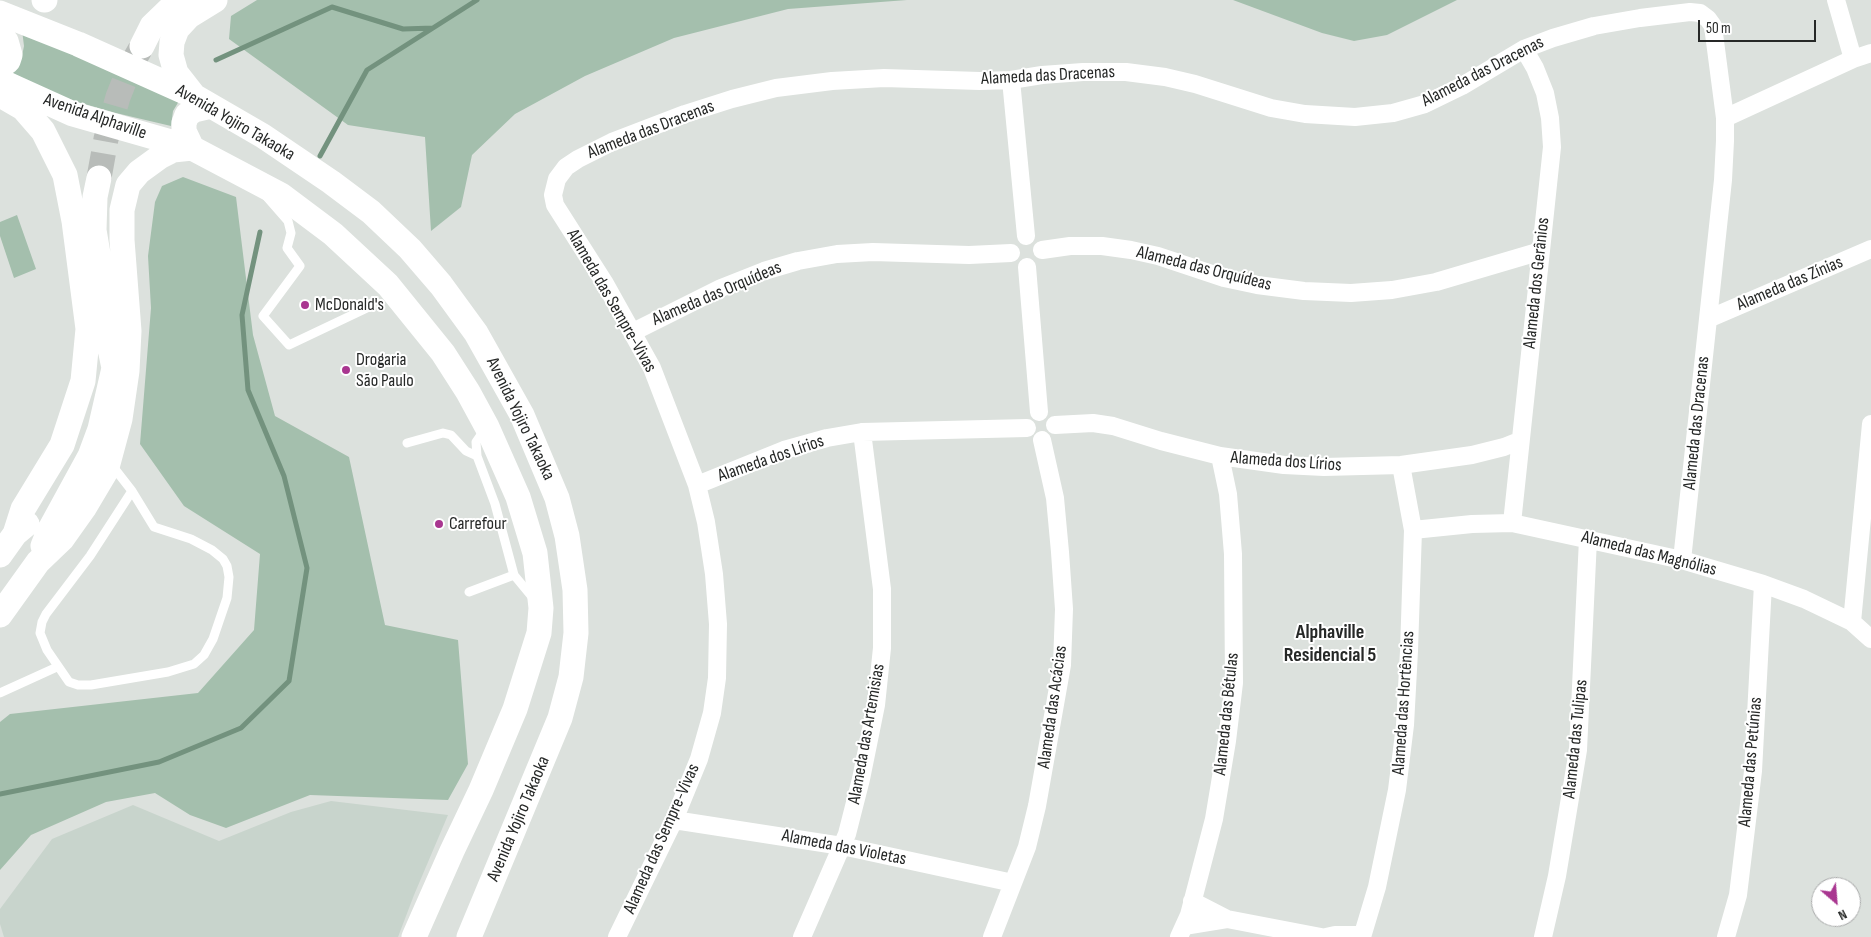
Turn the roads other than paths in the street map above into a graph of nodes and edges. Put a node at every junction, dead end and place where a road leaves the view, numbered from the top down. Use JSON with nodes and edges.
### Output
{"nodes":[{"id":1,"x":179,"y":0,"type":"edge"},
{"id":2,"x":215,"y":0,"type":"edge"},
{"id":3,"x":1836,"y":0,"type":"edge"},
{"id":4,"x":0,"y":13,"type":"edge"},
{"id":5,"x":0,"y":36,"type":"edge"},
{"id":6,"x":142,"y":46,"type":"tunnel mouth"},
{"id":7,"x":1524,"y":49,"type":"junction"},
{"id":8,"x":1871,"y":53,"type":"edge"},
{"id":9,"x":1853,"y":59,"type":"junction"},
{"id":10,"x":0,"y":67,"type":"edge"},
{"id":11,"x":1011,"y":80,"type":"junction"},
{"id":12,"x":0,"y":81,"type":"edge"},
{"id":13,"x":0,"y":94,"type":"edge"},
{"id":14,"x":202,"y":101,"type":"junction"},
{"id":15,"x":1725,"y":118,"type":"junction"},
{"id":16,"x":192,"y":148,"type":"junction"},
{"id":17,"x":99,"y":178,"type":"tunnel mouth"},
{"id":18,"x":557,"y":179,"type":"joint"},
{"id":19,"x":253,"y":180,"type":"junction"},
{"id":20,"x":1026,"y":236,"type":"junction"},
{"id":21,"x":1871,"y":249,"type":"edge"},
{"id":22,"x":1042,"y":250,"type":"junction"},
{"id":23,"x":1540,"y":251,"type":"junction"},
{"id":24,"x":1011,"y":252,"type":"junction"},
{"id":25,"x":1027,"y":267,"type":"junction"},
{"id":26,"x":369,"y":307,"type":"dead end"},
{"id":27,"x":1708,"y":319,"type":"junction"},
{"id":28,"x":632,"y":332,"type":"junction"},
{"id":29,"x":109,"y":344,"type":"junction"},
{"id":30,"x":1039,"y":412,"type":"junction"},
{"id":31,"x":1871,"y":424,"type":"edge"},
{"id":32,"x":1055,"y":425,"type":"junction"},
{"id":33,"x":487,"y":427,"type":"junction"},
{"id":34,"x":1027,"y":428,"type":"junction"},
{"id":35,"x":862,"y":432,"type":"junction"},
{"id":36,"x":1042,"y":440,"type":"junction"},
{"id":37,"x":1519,"y":441,"type":"junction"},
{"id":38,"x":407,"y":443,"type":"dead end"},
{"id":39,"x":476,"y":456,"type":"junction"},
{"id":40,"x":1220,"y":456,"type":"junction"},
{"id":41,"x":109,"y":460,"type":"junction"},
{"id":42,"x":1401,"y":465,"type":"junction"},
{"id":43,"x":697,"y":486,"type":"junction"},
{"id":44,"x":132,"y":491,"type":"junction"},
{"id":45,"x":1512,"y":523,"type":"junction"},
{"id":46,"x":1413,"y":530,"type":"junction"},
{"id":47,"x":15,"y":534,"type":"junction"},
{"id":48,"x":1588,"y":540,"type":"junction"},
{"id":49,"x":0,"y":555,"type":"edge"},
{"id":50,"x":1682,"y":560,"type":"junction"},
{"id":51,"x":38,"y":562,"type":"junction"},
{"id":52,"x":514,"y":575,"type":"junction"},
{"id":53,"x":1762,"y":584,"type":"junction"},
{"id":54,"x":469,"y":592,"type":"dead end"},
{"id":55,"x":541,"y":608,"type":"junction"},
{"id":56,"x":0,"y":615,"type":"edge"},
{"id":57,"x":1852,"y":622,"type":"junction"},
{"id":58,"x":1871,"y":639,"type":"edge"},
{"id":59,"x":57,"y":667,"type":"junction"},
{"id":60,"x":0,"y":693,"type":"edge"},
{"id":61,"x":674,"y":820,"type":"junction"},
{"id":62,"x":842,"y":846,"type":"junction"},
{"id":63,"x":1013,"y":883,"type":"junction"},
{"id":64,"x":1192,"y":901,"type":"junction"},
{"id":65,"x":1227,"y":918,"type":"junction"},
{"id":66,"x":1182,"y":932,"type":"edge"},
{"id":67,"x":1362,"y":936,"type":"edge"},
{"id":68,"x":414,"y":937,"type":"edge"},
{"id":69,"x":469,"y":937,"type":"edge"},
{"id":70,"x":617,"y":937,"type":"edge"},
{"id":71,"x":802,"y":937,"type":"edge"},
{"id":72,"x":992,"y":937,"type":"edge"},
{"id":73,"x":1321,"y":937,"type":"edge"},
{"id":74,"x":1326,"y":937,"type":"edge"},
{"id":75,"x":1544,"y":937,"type":"edge"},
{"id":76,"x":1726,"y":937,"type":"edge"}],
"edges":[{"from":1,"to":6,"type":"main road"},
{"from":2,"to":14,"type":"main road"},
{"from":3,"to":9,"type":"street"},
{"from":4,"to":14,"type":"main road","name":"Avenida Yojiro Takaoka"},
{"from":5,"to":10,"type":"main road"},
{"from":7,"to":11,"type":"street","name":"Alameda das Dracenas"},
{"from":7,"to":15,"type":"street","name":"Alameda das Dracenas"},
{"from":7,"to":23,"type":"street","name":"Alameda dos Gerânios"},
{"from":8,"to":9,"type":"street"},
{"from":9,"to":15,"type":"street"},
{"from":11,"to":18,"type":"street","name":"Alameda das Dracenas"},
{"from":11,"to":20,"type":"street"},
{"from":12,"to":16,"type":"main road","name":"Avenida Alphaville"},
{"from":13,"to":47,"type":"main road"},
{"from":14,"to":16,"type":"main road"},
{"from":14,"to":69,"type":"main road","name":"Avenida Yojiro Takaoka"},
{"from":15,"to":27,"type":"street","name":"Alameda das Dracenas"},
{"from":16,"to":19,"type":"main road","name":"Avenida Yojiro Takaoka"},
{"from":16,"to":41,"type":"main road"},
{"from":17,"to":29,"type":"main road"},
{"from":18,"to":28,"type":"street","name":"Alameda das Sempre-Vivas"},
{"from":19,"to":26,"type":"lane"},
{"from":19,"to":33,"type":"main road","name":"Avenida Yojiro Takaoka"},
{"from":20,"to":22,"type":"street"},
{"from":20,"to":24,"type":"street"},
{"from":21,"to":27,"type":"street","name":"Alameda das Zínias"},
{"from":22,"to":23,"type":"street","name":"Alameda das Orquídeas"},
{"from":22,"to":25,"type":"street"},
{"from":23,"to":37,"type":"street","name":"Alameda dos Gerânios"},
{"from":24,"to":25,"type":"street"},
{"from":24,"to":28,"type":"street","name":"Alameda das Orquídeas"},
{"from":25,"to":30,"type":"street"},
{"from":27,"to":50,"type":"street","name":"Alameda das Dracenas"},
{"from":28,"to":43,"type":"street","name":"Alameda das Sempre-Vivas"},
{"from":29,"to":47,"type":"main road"},
{"from":29,"to":51,"type":"main road"},
{"from":30,"to":32,"type":"street"},
{"from":30,"to":34,"type":"street"},
{"from":31,"to":57,"type":"street"},
{"from":32,"to":36,"type":"street"},
{"from":32,"to":40,"type":"street","name":"Alameda dos Lírios"},
{"from":33,"to":39,"type":"lane"},
{"from":33,"to":55,"type":"main road","name":"Avenida Yojiro Takaoka"},
{"from":34,"to":35,"type":"street","name":"Alameda dos Lírios"},
{"from":34,"to":36,"type":"street"},
{"from":35,"to":43,"type":"street","name":"Alameda dos Lírios"},
{"from":35,"to":62,"type":"street","name":"Alameda das Artemisias"},
{"from":36,"to":63,"type":"street","name":"Alameda das Acácias"},
{"from":37,"to":42,"type":"street","name":"Alameda dos Lírios"},
{"from":37,"to":45,"type":"street","name":"Alameda dos Gerânios"},
{"from":38,"to":39,"type":"lane"},
{"from":39,"to":52,"type":"lane"},
{"from":40,"to":42,"type":"street","name":"Alameda dos Lírios"},
{"from":40,"to":64,"type":"street","name":"Alameda das Bétulas"},
{"from":41,"to":44,"type":"lane"},
{"from":41,"to":51,"type":"main road"},
{"from":42,"to":46,"type":"street","name":"Alameda das Hortências"},
{"from":43,"to":61,"type":"street","name":"Alameda das Sempre-Vivas"},
{"from":44,"to":59,"type":"lane"},
{"from":44,"to":59,"type":"lane"},
{"from":45,"to":46,"type":"street","name":"Alameda das Magnólias"},
{"from":45,"to":48,"type":"street","name":"Alameda das Magnólias"},
{"from":46,"to":67,"type":"street","name":"Alameda das Hortências"},
{"from":47,"to":49,"type":"main road"},
{"from":48,"to":50,"type":"street","name":"Alameda das Magnólias"},
{"from":48,"to":75,"type":"street","name":"Alameda das Tulipas"},
{"from":50,"to":53,"type":"street","name":"Alameda das Magnólias"},
{"from":51,"to":56,"type":"main road"},
{"from":52,"to":54,"type":"lane"},
{"from":52,"to":55,"type":"lane"},
{"from":53,"to":57,"type":"street","name":"Alameda das Magnólias"},
{"from":53,"to":76,"type":"street","name":"Alameda das Petúnias"},
{"from":55,"to":68,"type":"main road","name":"Avenida Yojiro Takaoka"},
{"from":57,"to":58,"type":"street","name":"Alameda das Magnólias"},
{"from":59,"to":60,"type":"lane"},
{"from":61,"to":62,"type":"street","name":"Alameda das Violetas"},
{"from":61,"to":70,"type":"street","name":"Alameda das Sempre-Vivas"},
{"from":62,"to":63,"type":"street","name":"Alameda das Violetas"},
{"from":62,"to":71,"type":"street","name":"Alameda das Artemisias"},
{"from":63,"to":72,"type":"street","name":"Alameda das Acácias"},
{"from":64,"to":65,"type":"street"},
{"from":64,"to":66,"type":"street","name":"Alameda das Bétulas"},
{"from":65,"to":66,"type":"street"},
{"from":65,"to":73,"type":"street"},
{"from":67,"to":74,"type":"street"}]}
